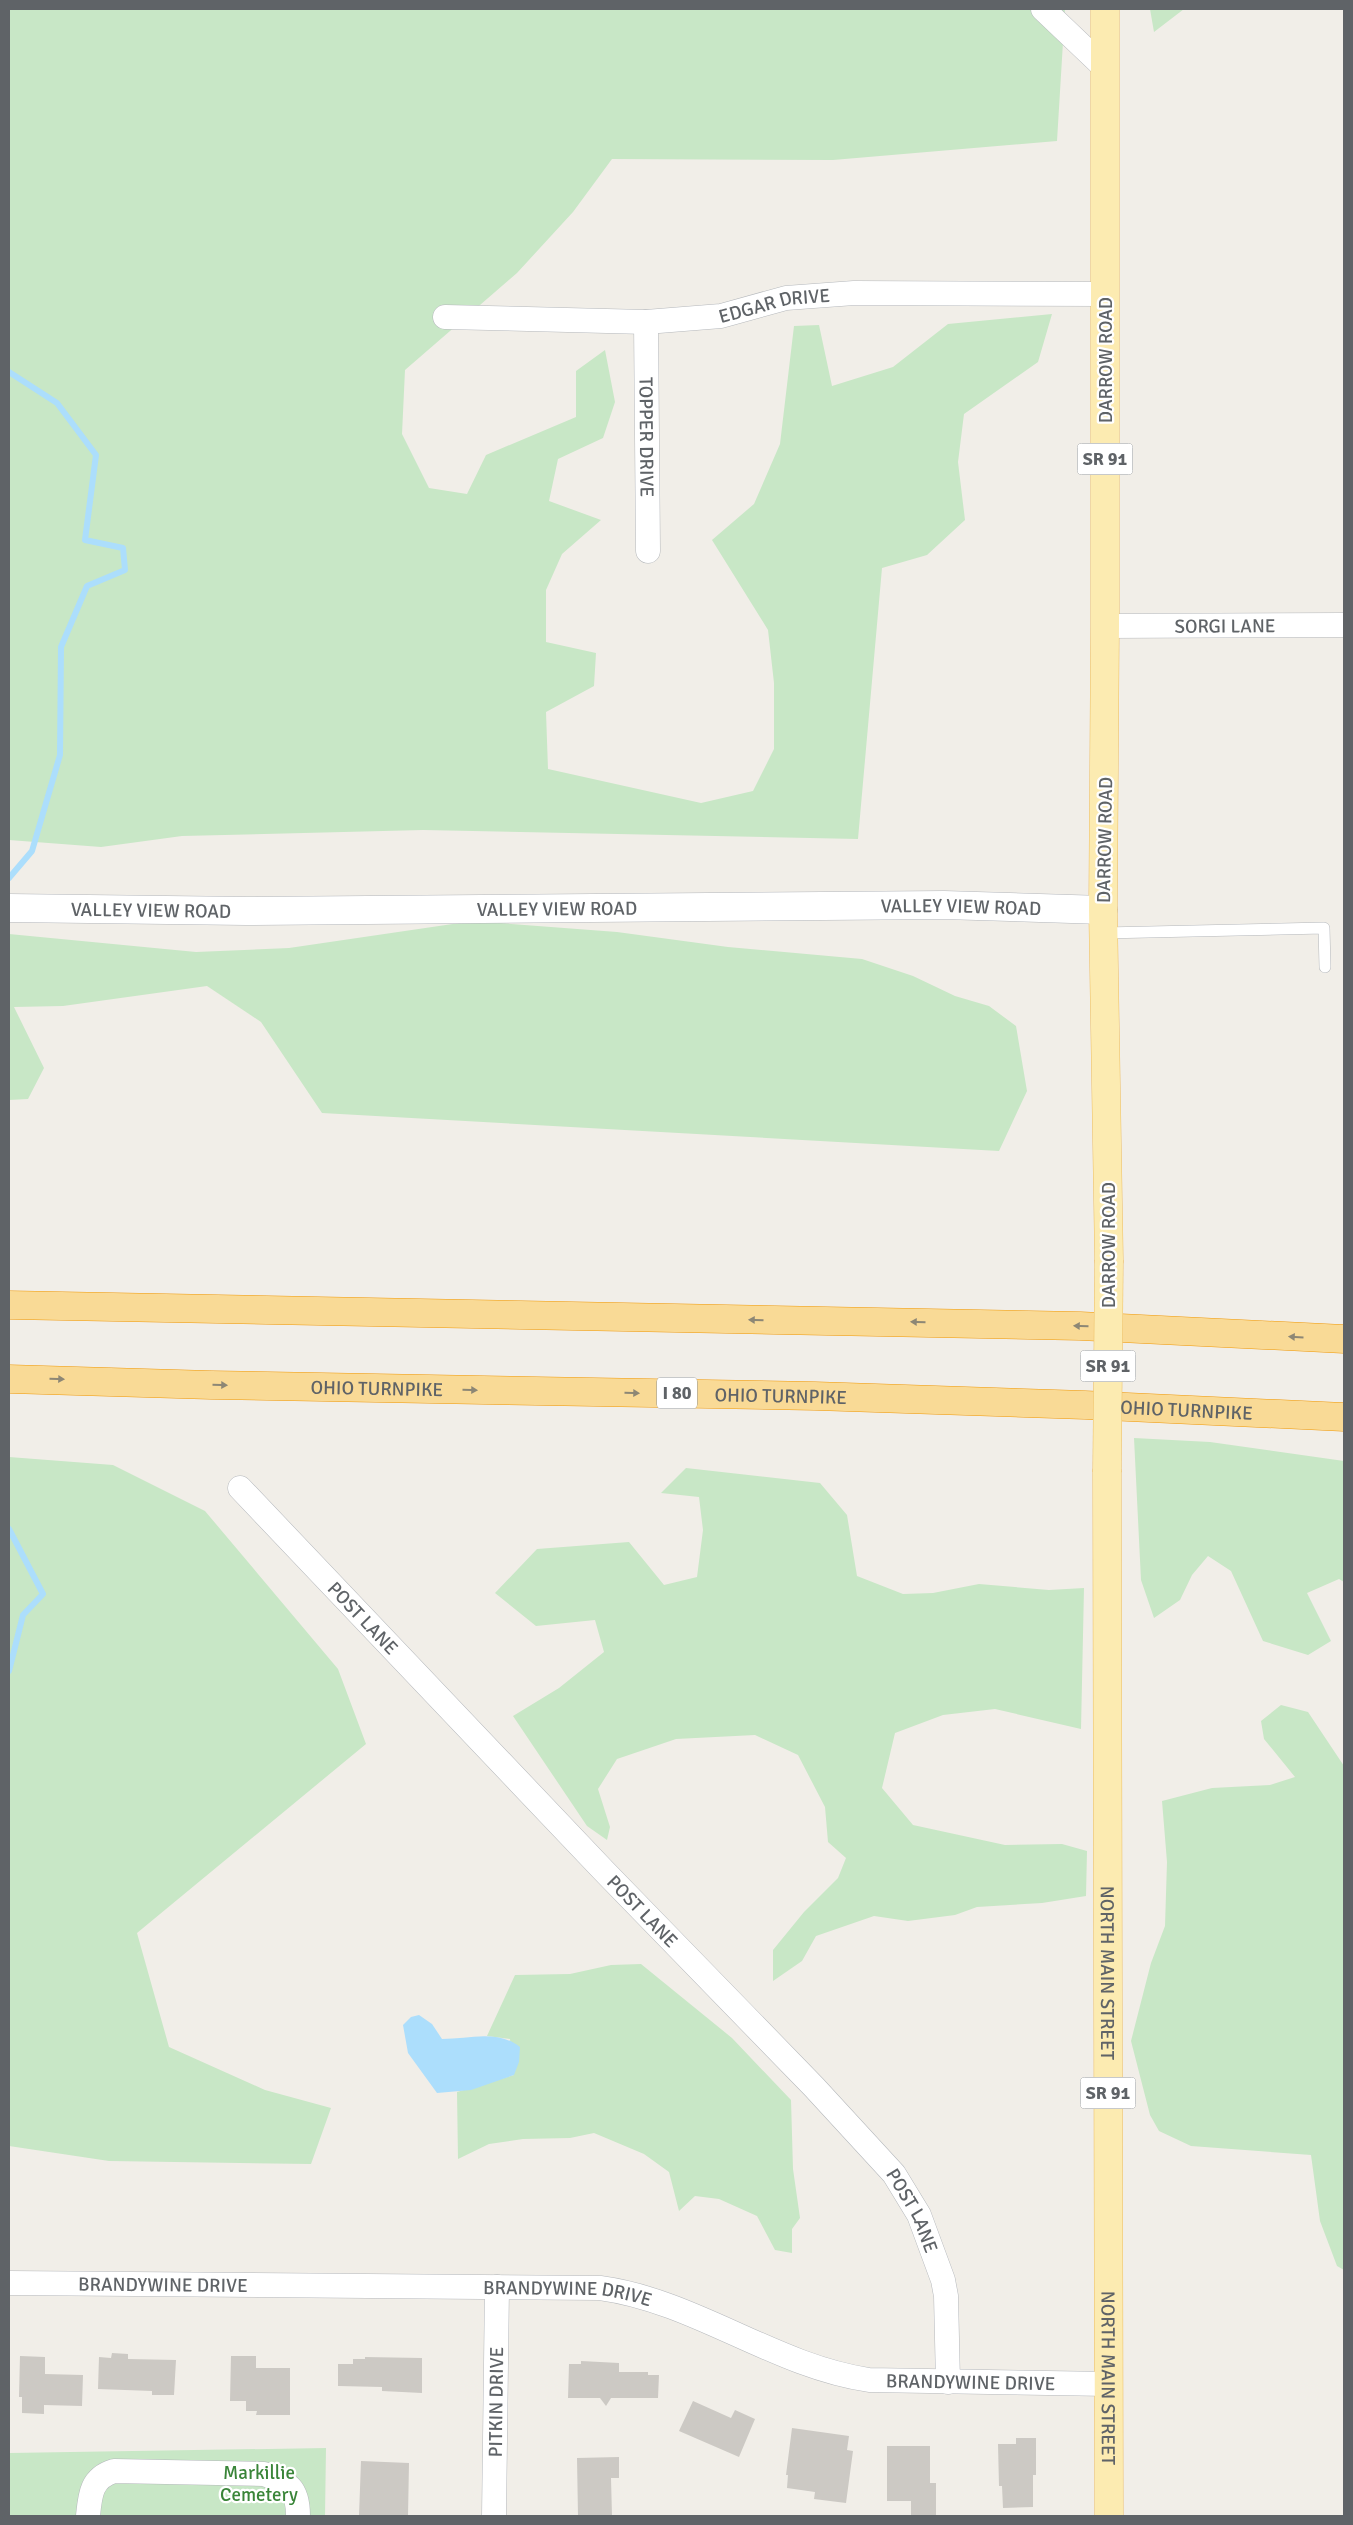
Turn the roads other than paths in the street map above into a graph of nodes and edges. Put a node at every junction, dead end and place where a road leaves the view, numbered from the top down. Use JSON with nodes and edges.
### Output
{"nodes":[{"id":1,"x":1043,"y":9,"type":"edge"},
{"id":2,"x":1105,"y":9,"type":"edge"},
{"id":3,"x":1105,"y":68,"type":"junction"},
{"id":4,"x":1104,"y":294,"type":"junction"},
{"id":5,"x":445,"y":317,"type":"dead end"},
{"id":6,"x":646,"y":322,"type":"junction"},
{"id":7,"x":648,"y":551,"type":"dead end"},
{"id":8,"x":1344,"y":625,"type":"edge"},
{"id":9,"x":1106,"y":626,"type":"junction"},
{"id":10,"x":9,"y":908,"type":"edge"},
{"id":11,"x":1104,"y":921,"type":"junction"},
{"id":12,"x":1325,"y":967,"type":"dead end"},
{"id":13,"x":9,"y":1305,"type":"edge"},
{"id":14,"x":1344,"y":1340,"type":"edge"},
{"id":15,"x":9,"y":1378,"type":"edge"},
{"id":16,"x":1344,"y":1417,"type":"edge"},
{"id":17,"x":240,"y":1488,"type":"dead end"},
{"id":18,"x":1106,"y":1670,"type":"joint"},
{"id":19,"x":9,"y":2283,"type":"edge"},
{"id":20,"x":497,"y":2287,"type":"junction"},
{"id":21,"x":948,"y":2382,"type":"junction"},
{"id":22,"x":1109,"y":2384,"type":"junction"},
{"id":23,"x":88,"y":2516,"type":"edge"},
{"id":24,"x":298,"y":2516,"type":"edge"},
{"id":25,"x":494,"y":2516,"type":"edge"},
{"id":26,"x":1109,"y":2516,"type":"edge"}],
"edges":[{"from":1,"to":3,"type":"street"},
{"from":2,"to":3,"type":"main road","name":"DARROW ROAD","number":"SR 91"},
{"from":3,"to":4,"type":"main road","name":"DARROW ROAD","number":"SR 91"},
{"from":4,"to":6,"type":"street","name":"EDGAR DRIVE"},
{"from":4,"to":9,"type":"main road","name":"DARROW ROAD","number":"SR 91"},
{"from":5,"to":6,"type":"street","name":"EDGAR DRIVE"},
{"from":6,"to":7,"type":"street","name":"TOPPER DRIVE"},
{"from":8,"to":9,"type":"street","name":"SORGI LANE"},
{"from":9,"to":11,"type":"main road","name":"DARROW ROAD","number":"SR 91"},
{"from":10,"to":11,"type":"main road","name":"VALLEY VIEW ROAD"},
{"from":11,"to":12,"type":"lane"},
{"from":11,"to":18,"type":"main road","name":"DARROW ROAD","number":"SR 91","bridge":true},
{"from":14,"to":13,"type":"highway","one_way":true},
{"from":15,"to":16,"type":"highway","name":"OHIO TURNPIKE","number":"I 80","one_way":true},
{"from":17,"to":21,"type":"street","name":"POST LANE"},
{"from":18,"to":22,"type":"main road","name":"NORTH MAIN STREET","number":"SR 91"},
{"from":19,"to":20,"type":"street","name":"BRANDYWINE DRIVE"},
{"from":20,"to":21,"type":"street","name":"BRANDYWINE DRIVE"},
{"from":20,"to":25,"type":"street","name":"PITKIN DRIVE"},
{"from":21,"to":22,"type":"street","name":"BRANDYWINE DRIVE"},
{"from":22,"to":26,"type":"main road","name":"NORTH MAIN STREET","number":"SR 91"},
{"from":23,"to":24,"type":"street"}]}
